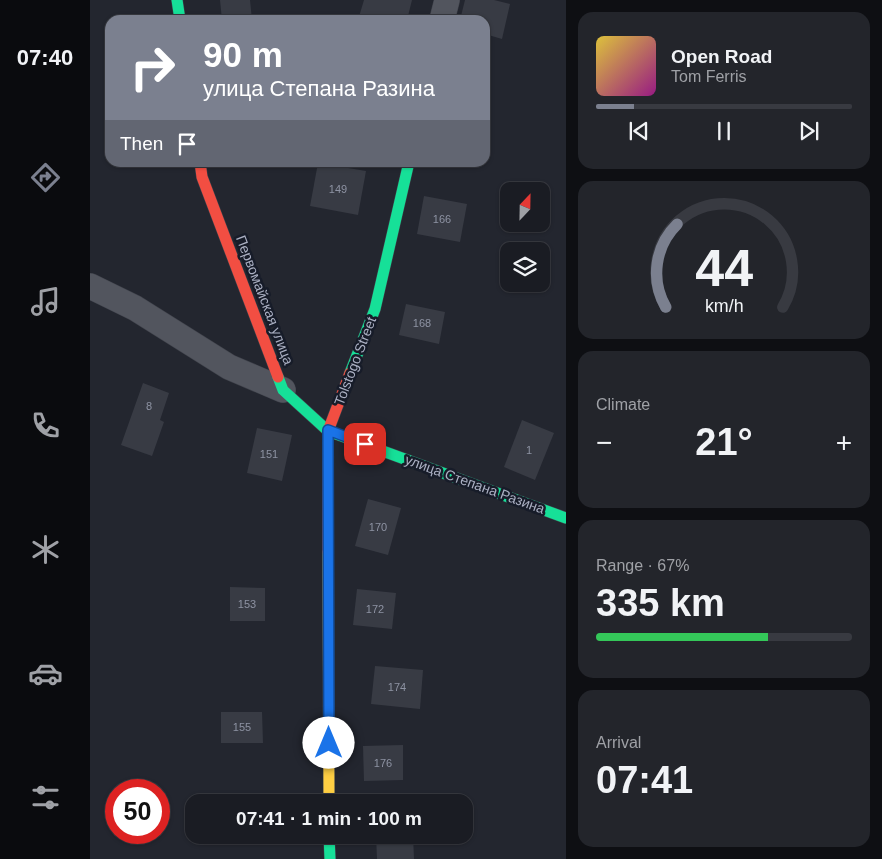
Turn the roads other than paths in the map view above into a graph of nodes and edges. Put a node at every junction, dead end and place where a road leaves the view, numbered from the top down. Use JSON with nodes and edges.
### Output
{"nodes":[{"id":1,"x":177,"y":0,"type":"edge"},
{"id":2,"x":447,"y":0,"type":"edge"},
{"id":3,"x":179,"y":15,"type":"edge"},
{"id":4,"x":443,"y":15,"type":"edge"},
{"id":5,"x":201,"y":167,"type":"edge"},
{"id":6,"x":408,"y":167,"type":"edge"},
{"id":7,"x":90,"y":286,"type":"edge"},
{"id":8,"x":283,"y":390,"type":"junction"},
{"id":9,"x":328,"y":430,"type":"junction"},
{"id":10,"x":566,"y":518,"type":"edge"},
{"id":11,"x":329,"y":794,"type":"edge"},
{"id":12,"x":329,"y":844,"type":"edge"},
{"id":13,"x":330,"y":859,"type":"edge"}],
"edges":[{"from":1,"to":3,"type":"main road"},
{"from":2,"to":4,"type":"street"},
{"from":5,"to":8,"type":"main road","name":"Первомайская улица"},
{"from":6,"to":9,"type":"main road","name":"Tolstogo Street"},
{"from":7,"to":8,"type":"street"},
{"from":8,"to":9,"type":"main road","name":"Первомайская улица"},
{"from":9,"to":10,"type":"main road","name":"улица Степана Разина"},
{"from":9,"to":11,"type":"main road","name":"Tolstogo Street"},
{"from":12,"to":13,"type":"main road"}]}
